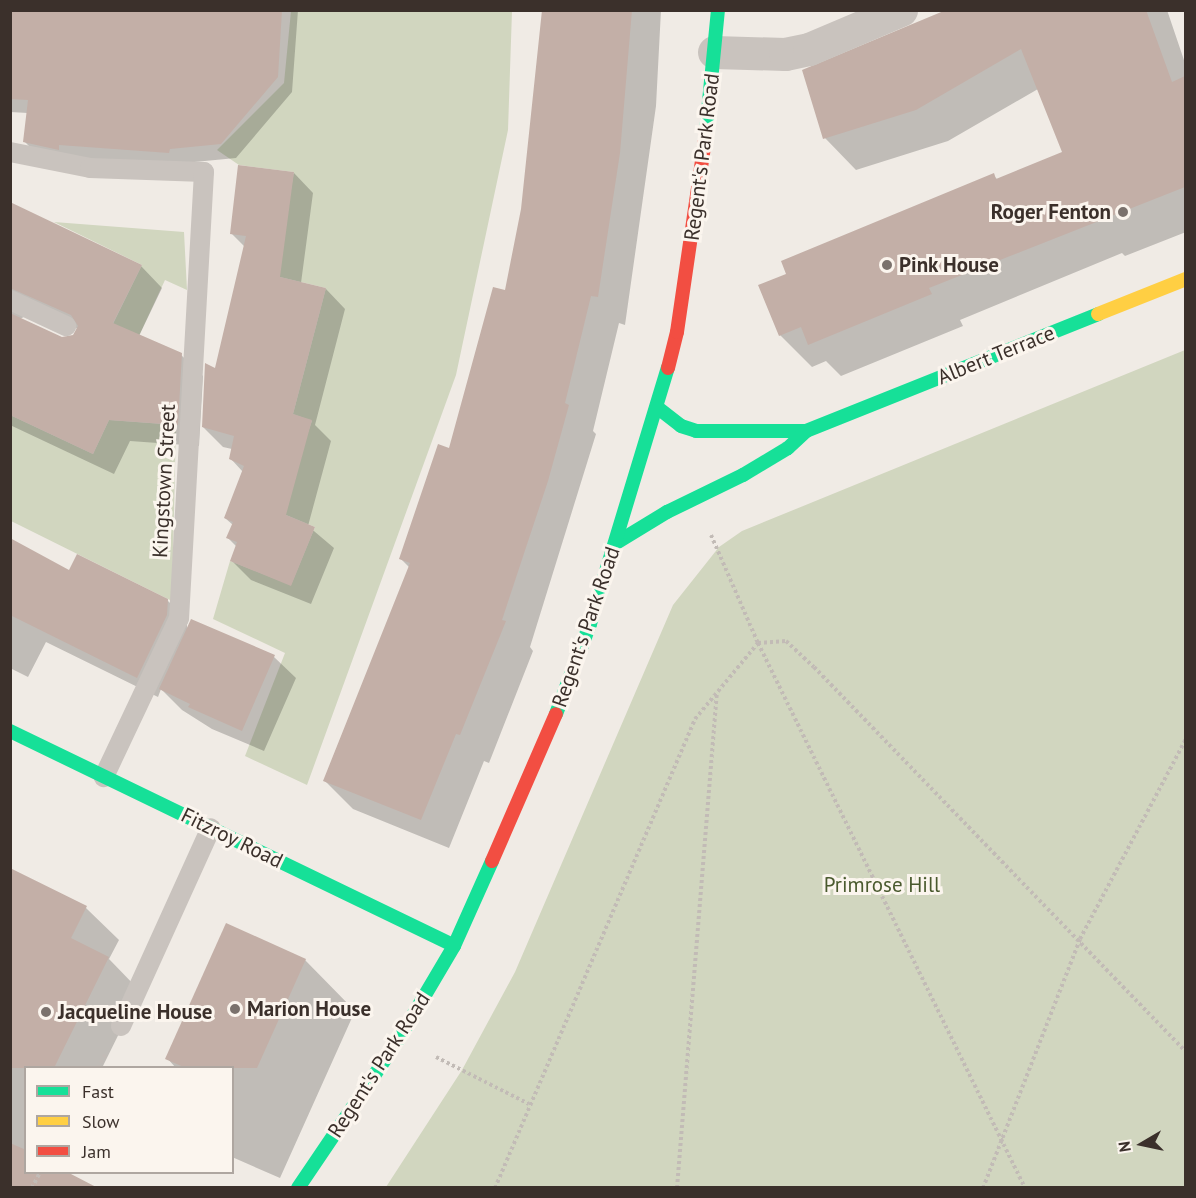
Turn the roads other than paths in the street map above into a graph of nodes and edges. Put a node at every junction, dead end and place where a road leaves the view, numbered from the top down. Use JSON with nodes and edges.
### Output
{"nodes":[{"id":1,"x":718,"y":10,"type":"edge"},
{"id":2,"x":901,"y":10,"type":"edge"},
{"id":3,"x":714,"y":52,"type":"junction"},
{"id":4,"x":10,"y":152,"type":"edge"},
{"id":5,"x":1185,"y":279,"type":"edge"},
{"id":6,"x":10,"y":300,"type":"edge"},
{"id":7,"x":66,"y":326,"type":"dead end"},
{"id":8,"x":658,"y":408,"type":"junction"},
{"id":9,"x":806,"y":430,"type":"junction"},
{"id":10,"x":616,"y":543,"type":"junction"},
{"id":11,"x":10,"y":731,"type":"edge"},
{"id":12,"x":104,"y":777,"type":"junction"},
{"id":13,"x":211,"y":828,"type":"junction"},
{"id":14,"x":454,"y":946,"type":"junction"},
{"id":15,"x":121,"y":1026,"type":"dead end"},
{"id":16,"x":298,"y":1188,"type":"edge"}],
"edges":[{"from":1,"to":3,"type":"street","name":"Regent's Park Road"},
{"from":2,"to":3,"type":"street"},
{"from":3,"to":8,"type":"street","name":"Regent's Park Road"},
{"from":4,"to":12,"type":"lane","name":"Kingstown Street"},
{"from":5,"to":9,"type":"street","name":"Albert Terrace"},
{"from":6,"to":7,"type":"lane"},
{"from":8,"to":9,"type":"street","name":"Albert Terrace"},
{"from":8,"to":10,"type":"street","name":"Regent's Park Road"},
{"from":9,"to":10,"type":"street","name":"Albert Terrace"},
{"from":10,"to":14,"type":"street","name":"Regent's Park Road"},
{"from":11,"to":12,"type":"street","name":"Fitzroy Road"},
{"from":12,"to":13,"type":"street","name":"Fitzroy Road"},
{"from":13,"to":14,"type":"street","name":"Fitzroy Road"},
{"from":13,"to":15,"type":"lane"},
{"from":14,"to":16,"type":"street","name":"Regent's Park Road"}]}
